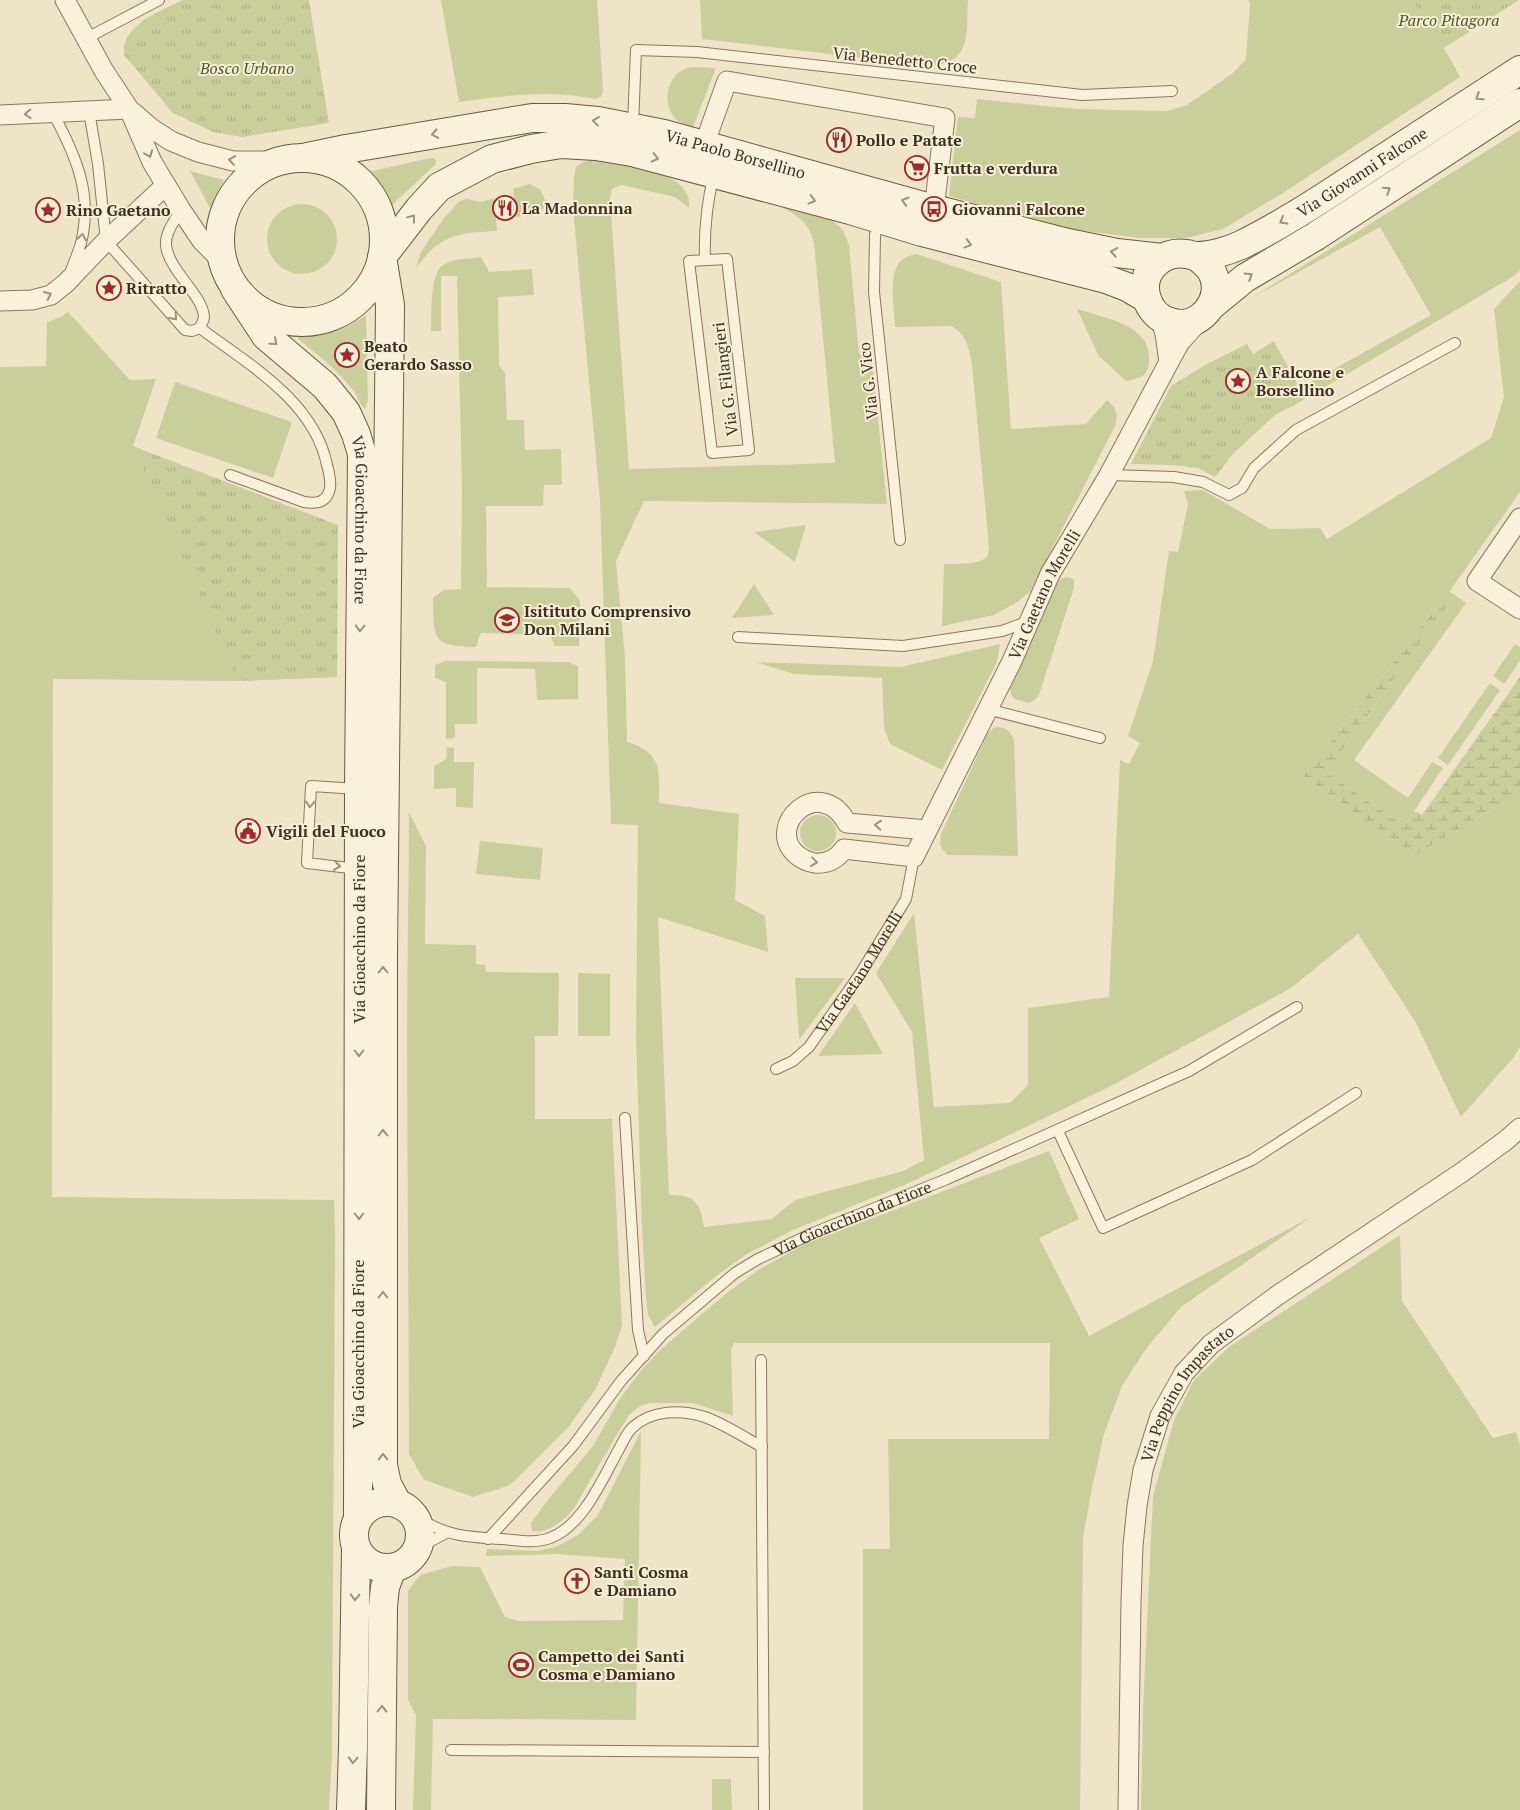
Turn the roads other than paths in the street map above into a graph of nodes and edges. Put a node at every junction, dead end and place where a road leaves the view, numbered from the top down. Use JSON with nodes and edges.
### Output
{"nodes":[{"id":1,"x":65,"y":0,"type":"edge"},
{"id":2,"x":159,"y":0,"type":"edge"},
{"id":3,"x":85,"y":39,"type":"junction"},
{"id":4,"x":1520,"y":70,"type":"edge"},
{"id":5,"x":1172,"y":91,"type":"dead end"},
{"id":6,"x":1520,"y":103,"type":"edge"},
{"id":7,"x":129,"y":109,"type":"junction"},
{"id":8,"x":89,"y":112,"type":"junction"},
{"id":9,"x":53,"y":114,"type":"junction"},
{"id":10,"x":0,"y":115,"type":"edge"},
{"id":11,"x":633,"y":127,"type":"junction"},
{"id":12,"x":704,"y":145,"type":"junction"},
{"id":13,"x":292,"y":159,"type":"junction"},
{"id":14,"x":714,"y":173,"type":"junction"},
{"id":15,"x":166,"y":185,"type":"junction"},
{"id":16,"x":934,"y":209,"type":"junction"},
{"id":17,"x":181,"y":210,"type":"junction"},
{"id":18,"x":880,"y":218,"type":"junction"},
{"id":19,"x":106,"y":241,"type":"junction"},
{"id":20,"x":1196,"y":256,"type":"junction"},
{"id":21,"x":382,"y":257,"type":"junction"},
{"id":22,"x":1162,"y":258,"type":"junction"},
{"id":23,"x":221,"y":260,"type":"junction"},
{"id":24,"x":705,"y":260,"type":"junction"},
{"id":25,"x":66,"y":283,"type":"junction"},
{"id":26,"x":235,"y":289,"type":"junction"},
{"id":27,"x":0,"y":301,"type":"edge"},
{"id":28,"x":1153,"y":308,"type":"junction"},
{"id":29,"x":1208,"y":311,"type":"junction"},
{"id":30,"x":200,"y":328,"type":"junction"},
{"id":31,"x":1455,"y":343,"type":"dead end"},
{"id":32,"x":1168,"y":362,"type":"junction"},
{"id":33,"x":230,"y":475,"type":"dead end"},
{"id":34,"x":1110,"y":475,"type":"junction"},
{"id":35,"x":1520,"y":518,"type":"edge"},
{"id":36,"x":900,"y":540,"type":"dead end"},
{"id":37,"x":1520,"y":609,"type":"edge"},
{"id":38,"x":1029,"y":621,"type":"junction"},
{"id":39,"x":738,"y":637,"type":"dead end"},
{"id":40,"x":988,"y":709,"type":"junction"},
{"id":41,"x":1100,"y":738,"type":"dead end"},
{"id":42,"x":359,"y":789,"type":"junction"},
{"id":43,"x":927,"y":830,"type":"junction"},
{"id":44,"x":914,"y":857,"type":"junction"},
{"id":45,"x":359,"y":869,"type":"junction"},
{"id":46,"x":1296,"y":1007,"type":"dead end"},
{"id":47,"x":776,"y":1069,"type":"dead end"},
{"id":48,"x":1356,"y":1092,"type":"dead end"},
{"id":49,"x":625,"y":1118,"type":"dead end"},
{"id":50,"x":1520,"y":1128,"type":"edge"},
{"id":51,"x":1058,"y":1131,"type":"junction"},
{"id":52,"x":644,"y":1356,"type":"junction"},
{"id":53,"x":761,"y":1360,"type":"dead end"},
{"id":54,"x":762,"y":1447,"type":"junction"},
{"id":55,"x":406,"y":1510,"type":"junction"},
{"id":56,"x":358,"y":1516,"type":"junction"},
{"id":57,"x":446,"y":1533,"type":"junction"},
{"id":58,"x":488,"y":1538,"type":"junction"},
{"id":59,"x":356,"y":1548,"type":"junction"},
{"id":60,"x":418,"y":1548,"type":"junction"},
{"id":61,"x":392,"y":1568,"type":"junction"},
{"id":62,"x":451,"y":1750,"type":"dead end"},
{"id":63,"x":764,"y":1752,"type":"junction"},
{"id":64,"x":350,"y":1810,"type":"edge"},
{"id":65,"x":381,"y":1810,"type":"edge"},
{"id":66,"x":764,"y":1810,"type":"edge"},
{"id":67,"x":1128,"y":1810,"type":"edge"}],
"edges":[{"from":1,"to":3,"type":"street"},
{"from":2,"to":3,"type":"lane"},
{"from":3,"to":7,"type":"street"},
{"from":4,"to":20,"type":"street","name":"Via Giovanni Falcone","one_way":true},
{"from":5,"to":11,"type":"lane","name":"Via Benedetto Croce"},
{"from":29,"to":6,"type":"street","name":"Via Giovanni Falcone","one_way":true},
{"from":7,"to":8,"type":"street"},
{"from":13,"to":7,"type":"street","one_way":true},
{"from":7,"to":15,"type":"street","one_way":true},
{"from":8,"to":9,"type":"street"},
{"from":8,"to":19,"type":"lane"},
{"from":9,"to":10,"type":"street","one_way":true},
{"from":25,"to":9,"type":"lane","one_way":true},
{"from":11,"to":12,"type":"street","name":"Via Paolo Borsellino"},
{"from":11,"to":13,"type":"street","name":"Via Paolo Borsellino","one_way":true},
{"from":16,"to":12,"type":"street","name":"Via Paolo Borsellino","one_way":true},
{"from":12,"to":16,"type":"street"},
{"from":13,"to":21,"type":"street"},
{"from":13,"to":23,"type":"street"},
{"from":14,"to":18,"type":"street","name":"Via Paolo Borsellino","one_way":true},
{"from":21,"to":14,"type":"street","name":"Via Paolo Borsellino","one_way":true},
{"from":14,"to":24,"type":"lane"},
{"from":15,"to":17,"type":"street"},
{"from":15,"to":19,"type":"street"},
{"from":22,"to":16,"type":"street","name":"Via Paolo Borsellino","one_way":true},
{"from":17,"to":23,"type":"street"},
{"from":17,"to":30,"type":"lane"},
{"from":18,"to":28,"type":"street","name":"Via Paolo Borsellino","one_way":true},
{"from":18,"to":36,"type":"lane","name":"Via G. Vico"},
{"from":19,"to":25,"type":"street"},
{"from":19,"to":30,"type":"lane","one_way":true},
{"from":20,"to":22,"type":"street"},
{"from":20,"to":29,"type":"street"},
{"from":21,"to":26,"type":"street"},
{"from":55,"to":21,"type":"street","name":"Via Gioacchino da Fiore","one_way":true},
{"from":22,"to":28,"type":"street"},
{"from":23,"to":26,"type":"street"},
{"from":24,"to":24,"type":"lane","name":"Via G. Filangieri"},
{"from":27,"to":25,"type":"street","one_way":true},
{"from":26,"to":42,"type":"street","name":"Via Gioacchino da Fiore","one_way":true},
{"from":28,"to":29,"type":"street"},
{"from":28,"to":32,"type":"street"},
{"from":29,"to":32,"type":"street","name":"Via Gaetano Morelli"},
{"from":30,"to":33,"type":"lane"},
{"from":31,"to":34,"type":"lane"},
{"from":32,"to":34,"type":"street","name":"Via Gaetano Morelli"},
{"from":34,"to":38,"type":"street","name":"Via Gaetano Morelli"},
{"from":35,"to":37,"type":"street"},
{"from":38,"to":39,"type":"lane"},
{"from":38,"to":40,"type":"street","name":"Via Gaetano Morelli"},
{"from":40,"to":41,"type":"lane"},
{"from":40,"to":43,"type":"street","name":"Via Gaetano Morelli"},
{"from":42,"to":45,"type":"street","name":"Via Gioacchino da Fiore"},
{"from":42,"to":45,"type":"lane","one_way":true},
{"from":43,"to":44,"type":"street","name":"Via Gaetano Morelli"},
{"from":43,"to":44,"type":"street","one_way":true},
{"from":44,"to":47,"type":"lane","name":"Via Gaetano Morelli"},
{"from":45,"to":56,"type":"street","name":"Via Gioacchino da Fiore","one_way":true},
{"from":46,"to":51,"type":"lane","name":"Via Gioacchino da Fiore"},
{"from":48,"to":51,"type":"lane"},
{"from":49,"to":52,"type":"lane"},
{"from":50,"to":67,"type":"street","name":"Via Peppino Impastato"},
{"from":51,"to":52,"type":"lane","name":"Via Gioacchino da Fiore"},
{"from":52,"to":58,"type":"lane","name":"Via Gioacchino da Fiore"},
{"from":53,"to":54,"type":"lane"},
{"from":54,"to":58,"type":"lane"},
{"from":54,"to":63,"type":"lane"},
{"from":55,"to":56,"type":"street"},
{"from":55,"to":57,"type":"lane"},
{"from":55,"to":60,"type":"street"},
{"from":56,"to":59,"type":"street"},
{"from":57,"to":58,"type":"lane"},
{"from":57,"to":60,"type":"lane"},
{"from":59,"to":61,"type":"street"},
{"from":59,"to":64,"type":"street","one_way":true},
{"from":60,"to":61,"type":"street"},
{"from":65,"to":61,"type":"street","one_way":true},
{"from":62,"to":63,"type":"lane"},
{"from":63,"to":66,"type":"lane"}]}
